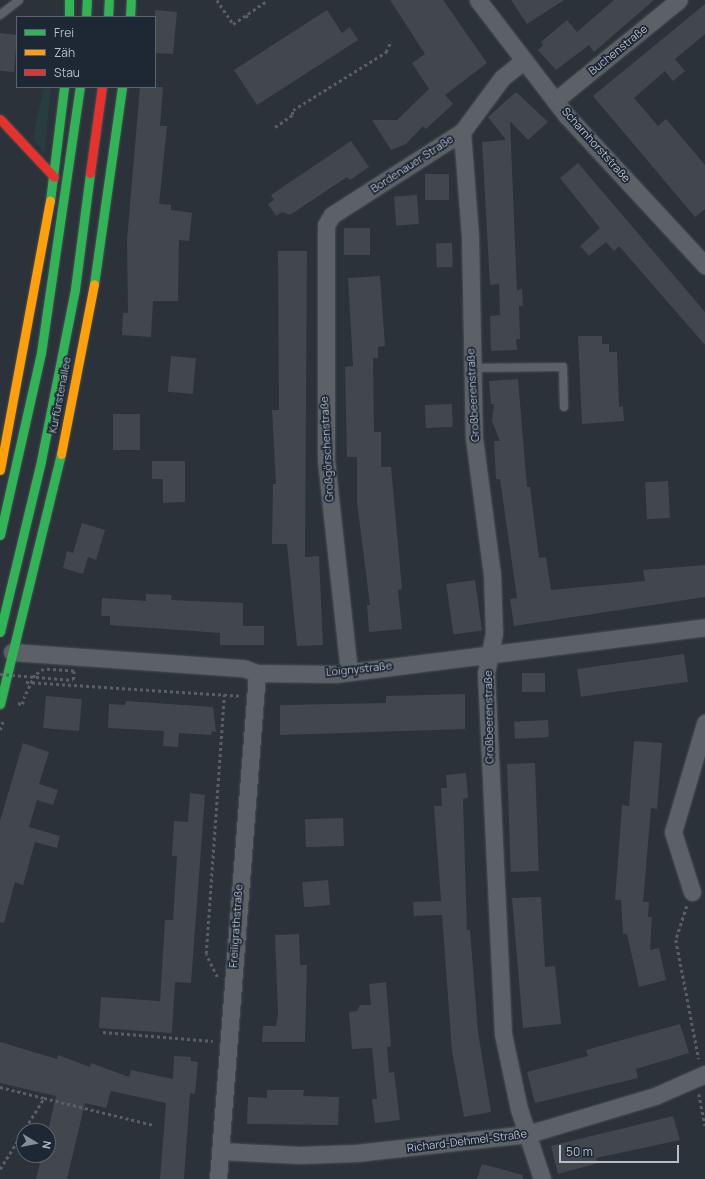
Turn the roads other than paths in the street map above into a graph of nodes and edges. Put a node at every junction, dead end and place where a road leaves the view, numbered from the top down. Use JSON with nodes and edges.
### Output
{"nodes":[{"id":1,"x":19,"y":0,"type":"edge"},
{"id":2,"x":69,"y":0,"type":"edge"},
{"id":3,"x":87,"y":0,"type":"edge"},
{"id":4,"x":109,"y":0,"type":"edge"},
{"id":5,"x":131,"y":0,"type":"edge"},
{"id":6,"x":478,"y":0,"type":"edge"},
{"id":7,"x":679,"y":0,"type":"edge"},
{"id":8,"x":0,"y":15,"type":"edge"},
{"id":9,"x":69,"y":16,"type":"edge"},
{"id":10,"x":86,"y":16,"type":"edge"},
{"id":11,"x":108,"y":16,"type":"edge"},
{"id":12,"x":130,"y":16,"type":"edge"},
{"id":13,"x":524,"y":60,"type":"junction"},
{"id":14,"x":64,"y":88,"type":"edge"},
{"id":15,"x":80,"y":88,"type":"edge"},
{"id":16,"x":102,"y":88,"type":"edge"},
{"id":17,"x":122,"y":88,"type":"edge"},
{"id":18,"x":557,"y":99,"type":"junction"},
{"id":19,"x":0,"y":119,"type":"edge"},
{"id":20,"x":462,"y":132,"type":"junction"},
{"id":21,"x":54,"y":177,"type":"junction"},
{"id":22,"x":326,"y":225,"type":"joint"},
{"id":23,"x":705,"y":265,"type":"edge"},
{"id":24,"x":471,"y":368,"type":"junction"},
{"id":25,"x":564,"y":407,"type":"dead end"},
{"id":26,"x":0,"y":470,"type":"edge"},
{"id":27,"x":0,"y":535,"type":"edge"},
{"id":28,"x":705,"y":627,"type":"edge"},
{"id":29,"x":0,"y":632,"type":"edge"},
{"id":30,"x":12,"y":652,"type":"junction"},
{"id":31,"x":490,"y":653,"type":"junction"},
{"id":32,"x":348,"y":672,"type":"junction"},
{"id":33,"x":258,"y":673,"type":"junction"},
{"id":34,"x":0,"y":704,"type":"edge"},
{"id":35,"x":705,"y":723,"type":"edge"},
{"id":36,"x":692,"y":892,"type":"road end"},
{"id":37,"x":702,"y":1076,"type":"edge"},
{"id":38,"x":528,"y":1134,"type":"junction"},
{"id":39,"x":220,"y":1151,"type":"junction"},
{"id":40,"x":218,"y":1179,"type":"edge"},
{"id":41,"x":542,"y":1179,"type":"edge"}],
"edges":[{"from":1,"to":8,"type":"lane"},
{"from":2,"to":9,"type":"main road"},
{"from":3,"to":10,"type":"main road"},
{"from":4,"to":11,"type":"main road"},
{"from":5,"to":12,"type":"main road"},
{"from":6,"to":13,"type":"street","name":"Scharnhorststraße"},
{"from":7,"to":18,"type":"street","name":"Buchenstraße"},
{"from":13,"to":18,"type":"street","name":"Scharnhorststraße"},
{"from":13,"to":20,"type":"street","name":"Bordenauer Straße"},
{"from":14,"to":21,"type":"main road"},
{"from":15,"to":27,"type":"main road"},
{"from":16,"to":29,"type":"main road","name":"Kurfürstenallee"},
{"from":17,"to":30,"type":"main road","name":"Kurfürstenallee"},
{"from":18,"to":23,"type":"street","name":"Scharnhorststraße"},
{"from":19,"to":21,"type":"main road"},
{"from":20,"to":22,"type":"street","name":"Bordenauer Straße"},
{"from":20,"to":24,"type":"street","name":"Großbeerenstraße"},
{"from":21,"to":26,"type":"main road"},
{"from":22,"to":32,"type":"street","name":"Großgörschenstraße"},
{"from":24,"to":25,"type":"lane"},
{"from":24,"to":31,"type":"street","name":"Großbeerenstraße"},
{"from":28,"to":31,"type":"street","name":"Loignystraße"},
{"from":30,"to":33,"type":"street","name":"Loignystraße"},
{"from":30,"to":34,"type":"main road","name":"Kurfürstenallee"},
{"from":31,"to":32,"type":"street","name":"Loignystraße"},
{"from":31,"to":38,"type":"street","name":"Großbeerenstraße"},
{"from":32,"to":33,"type":"street","name":"Loignystraße"},
{"from":33,"to":39,"type":"street","name":"Freiligrathstraße"},
{"from":35,"to":36,"type":"street"},
{"from":37,"to":38,"type":"street","name":"Richard-Dehmel-Straße"},
{"from":38,"to":39,"type":"street","name":"Richard-Dehmel-Straße"},
{"from":38,"to":41,"type":"street","name":"Großbeerenstraße"},
{"from":39,"to":40,"type":"street","name":"Freiligrathstraße"}]}
